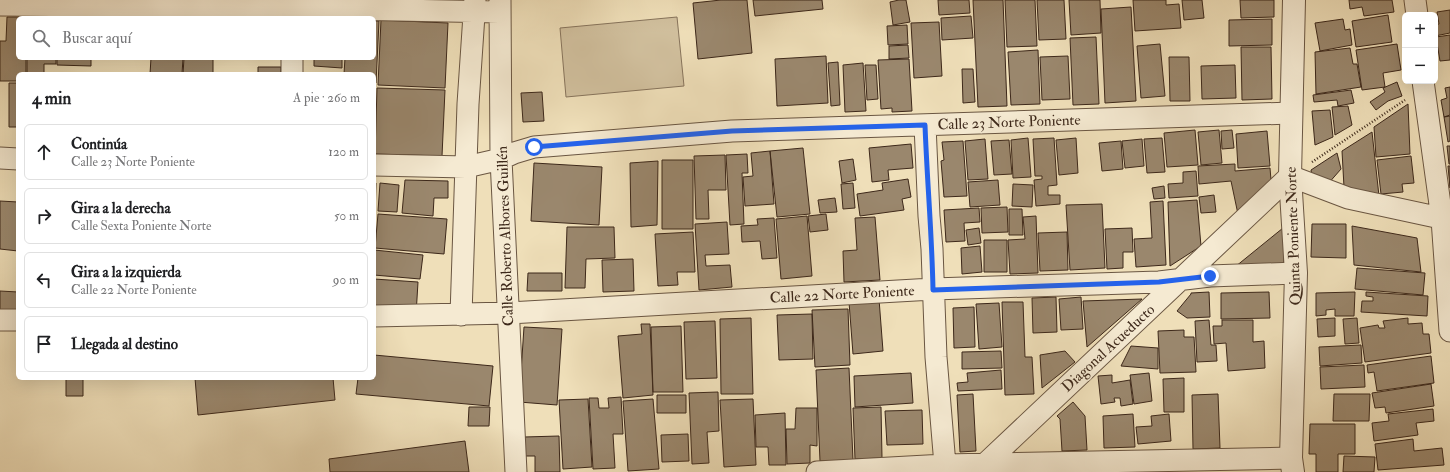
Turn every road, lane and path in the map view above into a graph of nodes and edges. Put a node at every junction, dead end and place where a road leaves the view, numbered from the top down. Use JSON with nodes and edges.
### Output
{"nodes":[{"id":1,"x":1294,"y":0,"type":"edge"},
{"id":2,"x":1415,"y":0,"type":"edge"},
{"id":3,"x":0,"y":5,"type":"edge"},
{"id":4,"x":475,"y":5,"type":"edge"},
{"id":5,"x":499,"y":6,"type":"edge"},
{"id":6,"x":293,"y":9,"type":"edge"},
{"id":7,"x":1416,"y":12,"type":"edge"},
{"id":8,"x":292,"y":60,"type":"edge"},
{"id":9,"x":292,"y":72,"type":"edge"},
{"id":10,"x":1423,"y":84,"type":"edge"},
{"id":11,"x":1291,"y":113,"type":"junction"},
{"id":12,"x":925,"y":125,"type":"junction"},
{"id":13,"x":0,"y":158,"type":"edge"},
{"id":14,"x":16,"y":159,"type":"edge"},
{"id":15,"x":502,"y":159,"type":"junction"},
{"id":16,"x":376,"y":165,"type":"edge"},
{"id":17,"x":466,"y":167,"type":"junction"},
{"id":18,"x":1290,"y":176,"type":"junction"},
{"id":19,"x":1446,"y":219,"type":"edge"},
{"id":20,"x":1296,"y":273,"type":"junction"},
{"id":21,"x":1181,"y":280,"type":"junction"},
{"id":22,"x":933,"y":290,"type":"junction"},
{"id":23,"x":508,"y":313,"type":"junction"},
{"id":24,"x":461,"y":315,"type":"junction"},
{"id":25,"x":376,"y":316,"type":"edge"},
{"id":26,"x":0,"y":320,"type":"edge"},
{"id":27,"x":16,"y":320,"type":"edge"},
{"id":28,"x":1450,"y":331,"type":"edge"},
{"id":29,"x":985,"y":464,"type":"junction"},
{"id":30,"x":945,"y":465,"type":"junction"},
{"id":31,"x":1292,"y":465,"type":"edge"},
{"id":32,"x":516,"y":472,"type":"edge"},
{"id":33,"x":817,"y":472,"type":"edge"}],
"edges":[{"from":1,"to":11,"type":"street","name":"Quinta Poniente Norte"},
{"from":2,"to":7,"type":"street"},
{"from":3,"to":6,"type":"street"},
{"from":4,"to":5,"type":"street"},
{"from":4,"to":6,"type":"street"},
{"from":4,"to":17,"type":"street"},
{"from":5,"to":15,"type":"street","name":"Calle Roberto Albores Guillén"},
{"from":8,"to":9,"type":"street"},
{"from":10,"to":18,"type":"path"},
{"from":10,"to":19,"type":"street"},
{"from":11,"to":12,"type":"street","name":"Calle 23 Norte Poniente"},
{"from":11,"to":18,"type":"street","name":"Quinta Poniente Norte"},
{"from":12,"to":15,"type":"street","name":"Calle 23 Norte Poniente"},
{"from":12,"to":22,"type":"street"},
{"from":13,"to":14,"type":"street"},
{"from":15,"to":17,"type":"street","name":"Calle 23 Norte Poniente"},
{"from":15,"to":23,"type":"street","name":"Calle Roberto Albores Guillén"},
{"from":16,"to":17,"type":"street","name":"Calle 23 Norte Poniente"},
{"from":17,"to":24,"type":"street"},
{"from":18,"to":19,"type":"street"},
{"from":18,"to":20,"type":"street","name":"Quinta Poniente Norte"},
{"from":18,"to":21,"type":"street","name":"Diagonal Acueducto"},
{"from":19,"to":28,"type":"street"},
{"from":20,"to":21,"type":"street","name":"Calle 22 Norte Poniente"},
{"from":20,"to":31,"type":"street","name":"Quinta Poniente Norte"},
{"from":21,"to":22,"type":"street","name":"Calle 22 Norte Poniente"},
{"from":21,"to":29,"type":"street","name":"Diagonal Acueducto"},
{"from":22,"to":23,"type":"street","name":"Calle 22 Norte Poniente"},
{"from":22,"to":30,"type":"street"},
{"from":23,"to":24,"type":"street","name":"Calle 22 Norte Poniente"},
{"from":23,"to":32,"type":"street","name":"Calle Roberto Albores Guillén"},
{"from":24,"to":25,"type":"street","name":"Calle 22 Norte Poniente"},
{"from":26,"to":27,"type":"street"},
{"from":29,"to":30,"type":"street"},
{"from":29,"to":31,"type":"street"},
{"from":30,"to":33,"type":"street"}]}
